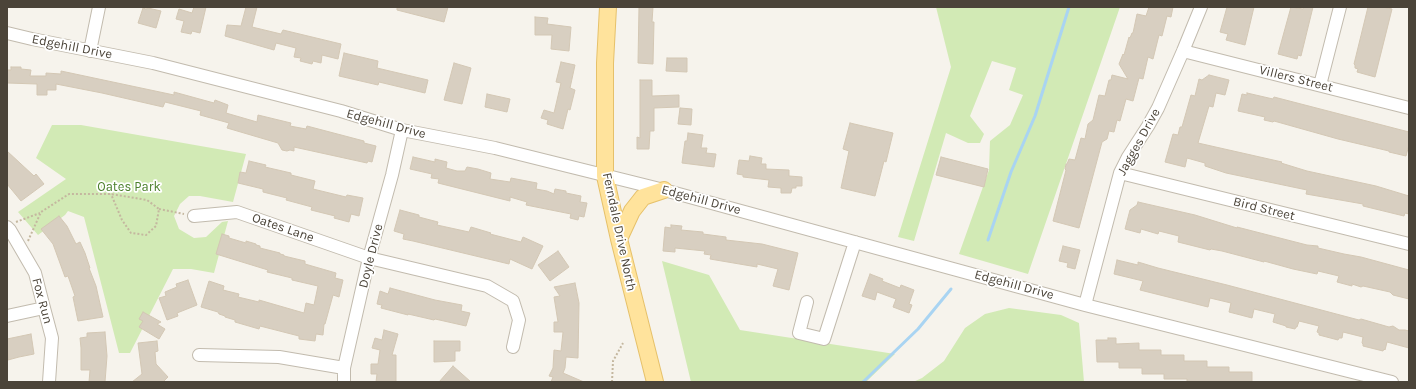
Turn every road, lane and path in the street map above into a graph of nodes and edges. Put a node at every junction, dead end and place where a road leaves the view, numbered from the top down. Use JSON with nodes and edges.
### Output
{"nodes":[{"id":1,"x":99,"y":7,"type":"edge"},
{"id":2,"x":608,"y":7,"type":"edge"},
{"id":3,"x":1201,"y":7,"type":"edge"},
{"id":4,"x":1340,"y":7,"type":"edge"},
{"id":5,"x":7,"y":33,"type":"edge"},
{"id":6,"x":90,"y":51,"type":"junction"},
{"id":7,"x":1183,"y":51,"type":"junction"},
{"id":8,"x":1320,"y":85,"type":"junction"},
{"id":9,"x":1409,"y":108,"type":"edge"},
{"id":10,"x":402,"y":130,"type":"junction"},
{"id":11,"x":1120,"y":173,"type":"junction"},
{"id":12,"x":605,"y":176,"type":"junction"},
{"id":13,"x":664,"y":190,"type":"junction"},
{"id":14,"x":111,"y":194,"type":"junction"},
{"id":15,"x":159,"y":209,"type":"junction"},
{"id":16,"x":41,"y":212,"type":"junction"},
{"id":17,"x":194,"y":216,"type":"joint"},
{"id":18,"x":10,"y":225,"type":"edge"},
{"id":19,"x":618,"y":239,"type":"junction"},
{"id":20,"x":855,"y":242,"type":"junction"},
{"id":21,"x":1409,"y":244,"type":"edge"},
{"id":22,"x":23,"y":252,"type":"junction"},
{"id":23,"x":369,"y":258,"type":"junction"},
{"id":24,"x":807,"y":302,"type":"dead end"},
{"id":25,"x":1085,"y":305,"type":"junction"},
{"id":26,"x":44,"y":308,"type":"junction"},
{"id":27,"x":7,"y":316,"type":"edge"},
{"id":28,"x":623,"y":343,"type":"dead end"},
{"id":29,"x":513,"y":347,"type":"dead end"},
{"id":30,"x":200,"y":355,"type":"dead end"},
{"id":31,"x":344,"y":368,"type":"junction"},
{"id":32,"x":49,"y":382,"type":"edge"},
{"id":33,"x":344,"y":382,"type":"edge"},
{"id":34,"x":612,"y":382,"type":"edge"},
{"id":35,"x":655,"y":382,"type":"edge"},
{"id":36,"x":1392,"y":382,"type":"edge"}],
"edges":[{"from":1,"to":6,"type":"street"},
{"from":2,"to":12,"type":"main road","name":"Ferndale Drive North"},
{"from":3,"to":7,"type":"street","name":"Jagges Drive"},
{"from":4,"to":8,"type":"street"},
{"from":5,"to":6,"type":"street","name":"Edgehill Drive"},
{"from":6,"to":10,"type":"street","name":"Edgehill Drive"},
{"from":7,"to":8,"type":"street","name":"Villers Street"},
{"from":7,"to":11,"type":"street","name":"Jagges Drive"},
{"from":8,"to":9,"type":"street","name":"Villers Street"},
{"from":10,"to":12,"type":"street","name":"Edgehill Drive"},
{"from":10,"to":23,"type":"street","name":"Doyle Drive"},
{"from":11,"to":21,"type":"street","name":"Bird Street"},
{"from":11,"to":25,"type":"street","name":"Jagges Drive"},
{"from":12,"to":13,"type":"street","name":"Edgehill Drive"},
{"from":12,"to":19,"type":"main road","name":"Ferndale Drive North"},
{"from":13,"to":19,"type":"main road"},
{"from":13,"to":20,"type":"street","name":"Edgehill Drive"},
{"from":14,"to":15,"type":"path"},
{"from":14,"to":15,"type":"path"},
{"from":14,"to":16,"type":"path"},
{"from":15,"to":17,"type":"path"},
{"from":16,"to":18,"type":"path"},
{"from":16,"to":22,"type":"path"},
{"from":17,"to":23,"type":"street","name":"Oates Lane"},
{"from":18,"to":22,"type":"street","name":"Fox Run"},
{"from":19,"to":35,"type":"main road","name":"Ferndale Drive North"},
{"from":20,"to":24,"type":"street"},
{"from":20,"to":25,"type":"street","name":"Edgehill Drive"},
{"from":22,"to":26,"type":"street","name":"Fox Run"},
{"from":23,"to":29,"type":"street","name":"Oates Lane"},
{"from":23,"to":31,"type":"street","name":"Doyle Drive"},
{"from":25,"to":36,"type":"street","name":"Edgehill Drive"},
{"from":26,"to":27,"type":"street"},
{"from":26,"to":32,"type":"street","name":"Fox Run"},
{"from":28,"to":34,"type":"path"},
{"from":30,"to":31,"type":"street"},
{"from":31,"to":33,"type":"street","name":"Doyle Drive"}]}
